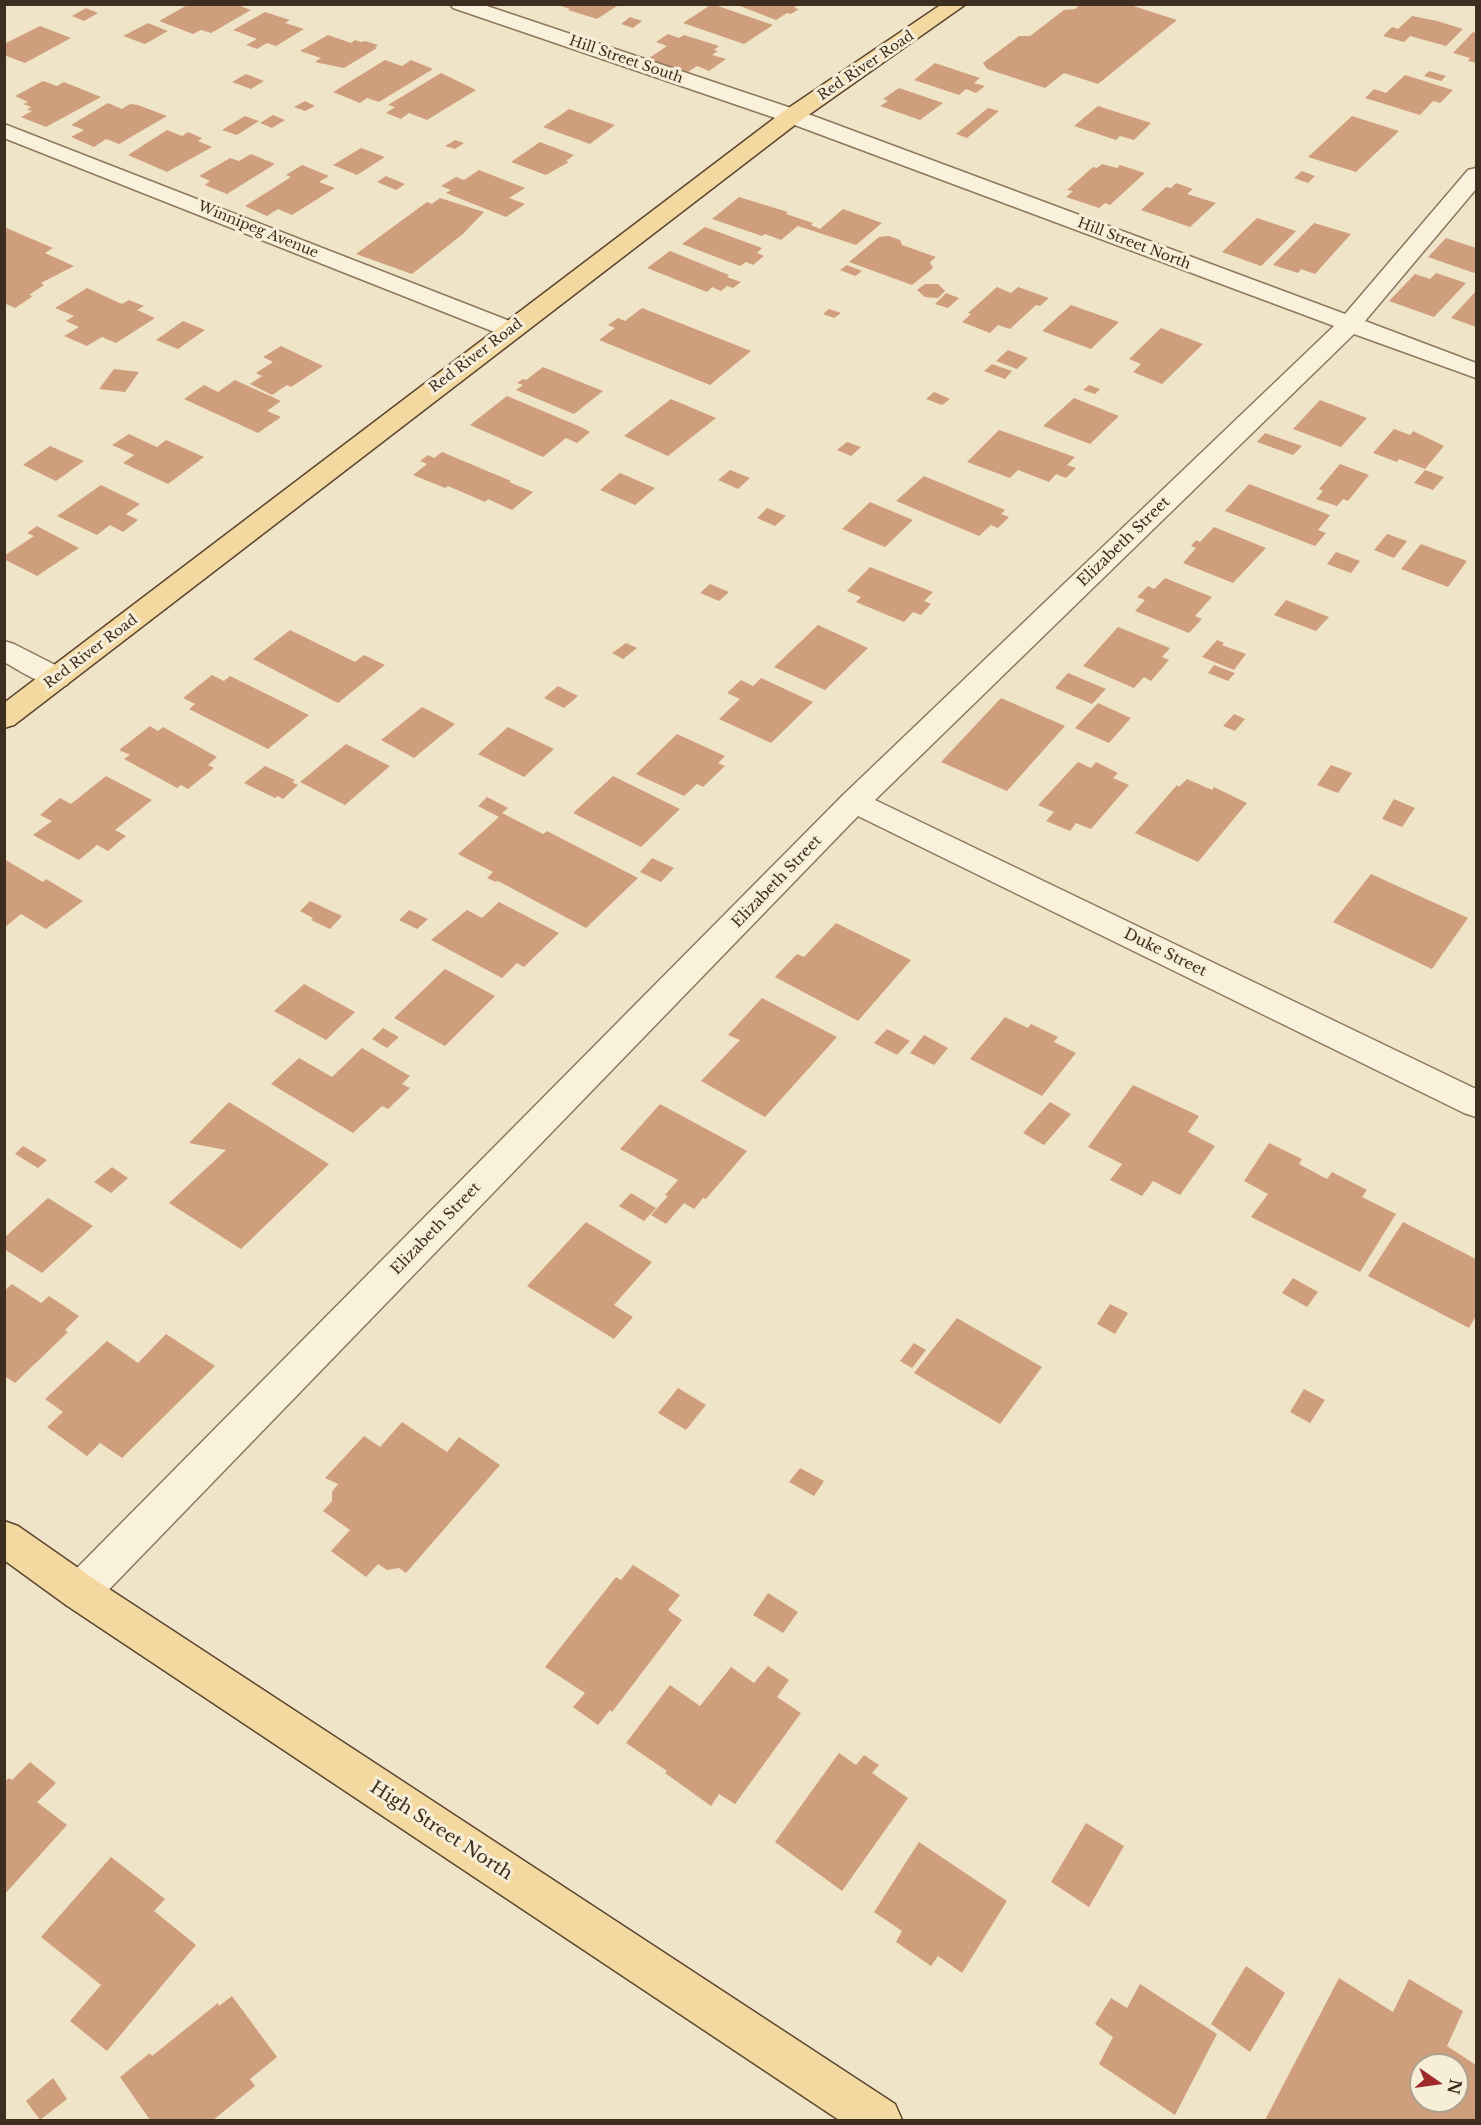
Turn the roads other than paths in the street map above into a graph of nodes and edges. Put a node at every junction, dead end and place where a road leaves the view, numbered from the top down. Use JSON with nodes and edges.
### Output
{"nodes":[{"id":1,"x":460,"y":4,"type":"edge"},
{"id":2,"x":956,"y":4,"type":"edge"},
{"id":3,"x":792,"y":116,"type":"junction"},
{"id":4,"x":4,"y":130,"type":"edge"},
{"id":5,"x":1476,"y":175,"type":"edge"},
{"id":6,"x":1349,"y":325,"type":"junction"},
{"id":7,"x":511,"y":330,"type":"junction"},
{"id":8,"x":1476,"y":371,"type":"edge"},
{"id":9,"x":4,"y":650,"type":"edge"},
{"id":10,"x":57,"y":678,"type":"junction"},
{"id":11,"x":4,"y":718,"type":"edge"},
{"id":12,"x":854,"y":802,"type":"junction"},
{"id":13,"x":1476,"y":1104,"type":"edge"},
{"id":14,"x":4,"y":1538,"type":"edge"},
{"id":15,"x":80,"y":1592,"type":"junction"},
{"id":16,"x":879,"y":2121,"type":"edge"}],
"edges":[{"from":1,"to":3,"type":"street","name":"Hill Street South"},
{"from":2,"to":3,"type":"main road","name":"Red River Road"},
{"from":3,"to":6,"type":"street","name":"Hill Street North"},
{"from":3,"to":7,"type":"main road","name":"Red River Road"},
{"from":4,"to":7,"type":"street","name":"Winnipeg Avenue"},
{"from":5,"to":6,"type":"street","name":"Elizabeth Street"},
{"from":6,"to":8,"type":"street","name":"Hill Street North"},
{"from":6,"to":12,"type":"street","name":"Elizabeth Street"},
{"from":7,"to":10,"type":"main road","name":"Red River Road"},
{"from":9,"to":10,"type":"street"},
{"from":10,"to":11,"type":"main road","name":"Red River Road"},
{"from":12,"to":13,"type":"street","name":"Duke Street"},
{"from":12,"to":15,"type":"street","name":"Elizabeth Street"},
{"from":14,"to":15,"type":"main road","name":"High Street North"},
{"from":15,"to":16,"type":"main road","name":"High Street North"}]}
